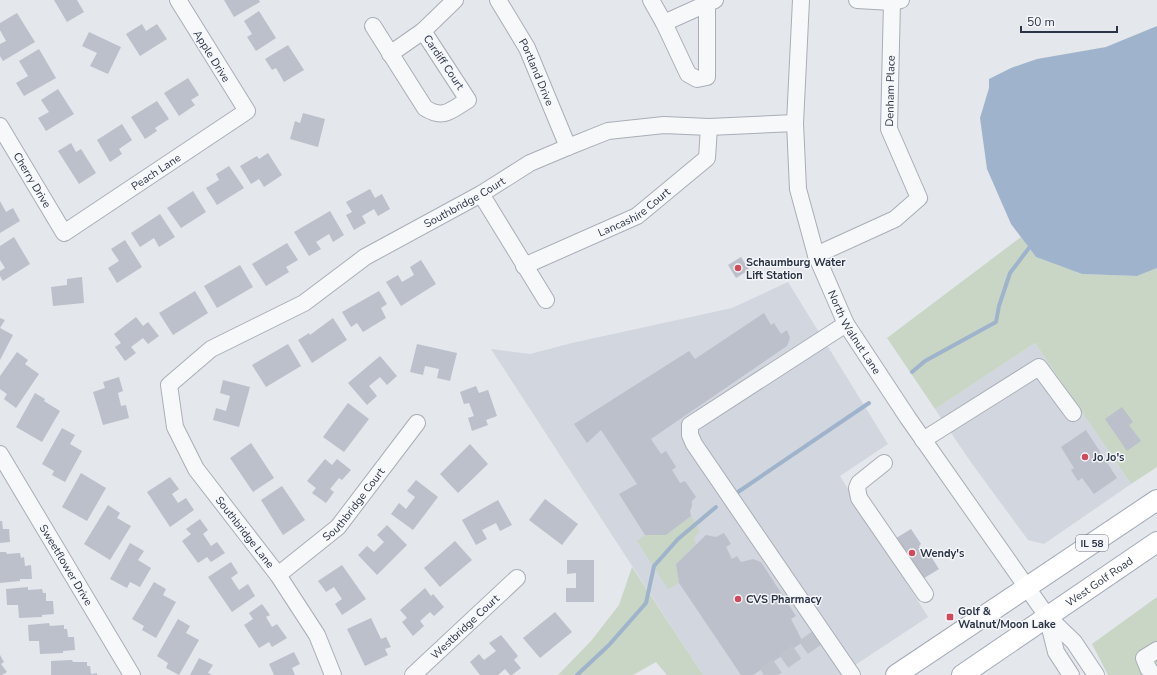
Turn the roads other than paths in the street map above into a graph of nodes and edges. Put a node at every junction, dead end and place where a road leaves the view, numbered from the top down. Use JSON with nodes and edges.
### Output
{"nodes":[{"id":1,"x":178,"y":0,"type":"edge"},
{"id":2,"x":455,"y":0,"type":"edge"},
{"id":3,"x":498,"y":0,"type":"edge"},
{"id":4,"x":651,"y":0,"type":"edge"},
{"id":5,"x":800,"y":0,"type":"edge"},
{"id":6,"x":857,"y":0,"type":"edge"},
{"id":7,"x":897,"y":1,"type":"edge"},
{"id":8,"x":711,"y":2,"type":"edge"},
{"id":9,"x":664,"y":23,"type":"junction"},
{"id":10,"x":373,"y":26,"type":"dead end"},
{"id":11,"x":423,"y":31,"type":"junction"},
{"id":12,"x":390,"y":54,"type":"junction"},
{"id":13,"x":247,"y":111,"type":"joint"},
{"id":14,"x":795,"y":123,"type":"junction"},
{"id":15,"x":0,"y":126,"type":"edge"},
{"id":16,"x":709,"y":127,"type":"junction"},
{"id":17,"x":568,"y":147,"type":"junction"},
{"id":18,"x":481,"y":194,"type":"junction"},
{"id":19,"x":64,"y":234,"type":"joint"},
{"id":20,"x":816,"y":255,"type":"junction"},
{"id":21,"x":524,"y":266,"type":"junction"},
{"id":22,"x":546,"y":300,"type":"dead end"},
{"id":23,"x":846,"y":324,"type":"junction"},
{"id":24,"x":169,"y":385,"type":"joint"},
{"id":25,"x":1073,"y":414,"type":"dead end"},
{"id":26,"x":417,"y":423,"type":"dead end"},
{"id":27,"x":923,"y":440,"type":"junction"},
{"id":28,"x":0,"y":454,"type":"edge"},
{"id":29,"x":884,"y":463,"type":"dead end"},
{"id":30,"x":1157,"y":500,"type":"edge"},
{"id":31,"x":1157,"y":542,"type":"edge"},
{"id":32,"x":278,"y":574,"type":"junction"},
{"id":33,"x":517,"y":578,"type":"dead end"},
{"id":34,"x":1027,"y":587,"type":"junction"},
{"id":35,"x":925,"y":594,"type":"dead end"},
{"id":36,"x":1047,"y":616,"type":"junction"},
{"id":37,"x":1157,"y":650,"type":"edge"},
{"id":38,"x":1147,"y":674,"type":"edge"},
{"id":39,"x":132,"y":675,"type":"edge"},
{"id":40,"x":333,"y":675,"type":"edge"},
{"id":41,"x":413,"y":675,"type":"edge"},
{"id":42,"x":852,"y":675,"type":"edge"},
{"id":43,"x":896,"y":675,"type":"edge"},
{"id":44,"x":962,"y":675,"type":"edge"},
{"id":45,"x":1071,"y":675,"type":"edge"},
{"id":46,"x":1096,"y":675,"type":"edge"}],
"edges":[{"from":1,"to":13,"type":"street","name":"Apple Drive"},
{"from":2,"to":11,"type":"street","name":"Cardiff Court"},
{"from":3,"to":17,"type":"street","name":"Portland Drive"},
{"from":4,"to":9,"type":"street"},
{"from":5,"to":14,"type":"street","name":"North Walnut Lane"},
{"from":6,"to":7,"type":"street"},
{"from":7,"to":20,"type":"street","name":"Denham Place"},
{"from":8,"to":9,"type":"street"},
{"from":8,"to":9,"type":"street"},
{"from":10,"to":12,"type":"street","name":"Cardiff Court"},
{"from":11,"to":12,"type":"street","name":"Cardiff Court"},
{"from":11,"to":12,"type":"street","name":"Cardiff Court"},
{"from":13,"to":19,"type":"street","name":"Peach Lane"},
{"from":14,"to":16,"type":"street","name":"Southbridge Court"},
{"from":14,"to":20,"type":"street","name":"North Walnut Lane"},
{"from":15,"to":19,"type":"street","name":"Cherry Drive"},
{"from":16,"to":17,"type":"street","name":"Southbridge Court"},
{"from":16,"to":21,"type":"street","name":"Lancashire Court"},
{"from":17,"to":18,"type":"street","name":"Southbridge Court"},
{"from":18,"to":21,"type":"street"},
{"from":18,"to":24,"type":"street","name":"Southbridge Court"},
{"from":20,"to":23,"type":"street","name":"North Walnut Lane"},
{"from":21,"to":22,"type":"street"},
{"from":23,"to":27,"type":"street","name":"North Walnut Lane"},
{"from":23,"to":42,"type":"street"},
{"from":24,"to":32,"type":"street","name":"Southbridge Lane"},
{"from":25,"to":27,"type":"street"},
{"from":26,"to":32,"type":"street","name":"Southbridge Court"},
{"from":27,"to":34,"type":"street","name":"North Walnut Lane"},
{"from":28,"to":39,"type":"street","name":"Sweetflower Drive"},
{"from":29,"to":35,"type":"street"},
{"from":30,"to":34,"type":"main road","number":"IL 58"},
{"from":31,"to":36,"type":"main road","name":"West Golf Road"},
{"from":32,"to":40,"type":"street","name":"Southbridge Lane"},
{"from":33,"to":41,"type":"street","name":"Westbridge Court"},
{"from":34,"to":36,"type":"street","name":"North Walnut Lane"},
{"from":34,"to":43,"type":"main road","number":"IL 58"},
{"from":36,"to":44,"type":"main road","name":"West Golf Road"},
{"from":36,"to":45,"type":"street"},
{"from":36,"to":46,"type":"street"},
{"from":37,"to":38,"type":"street"}]}
